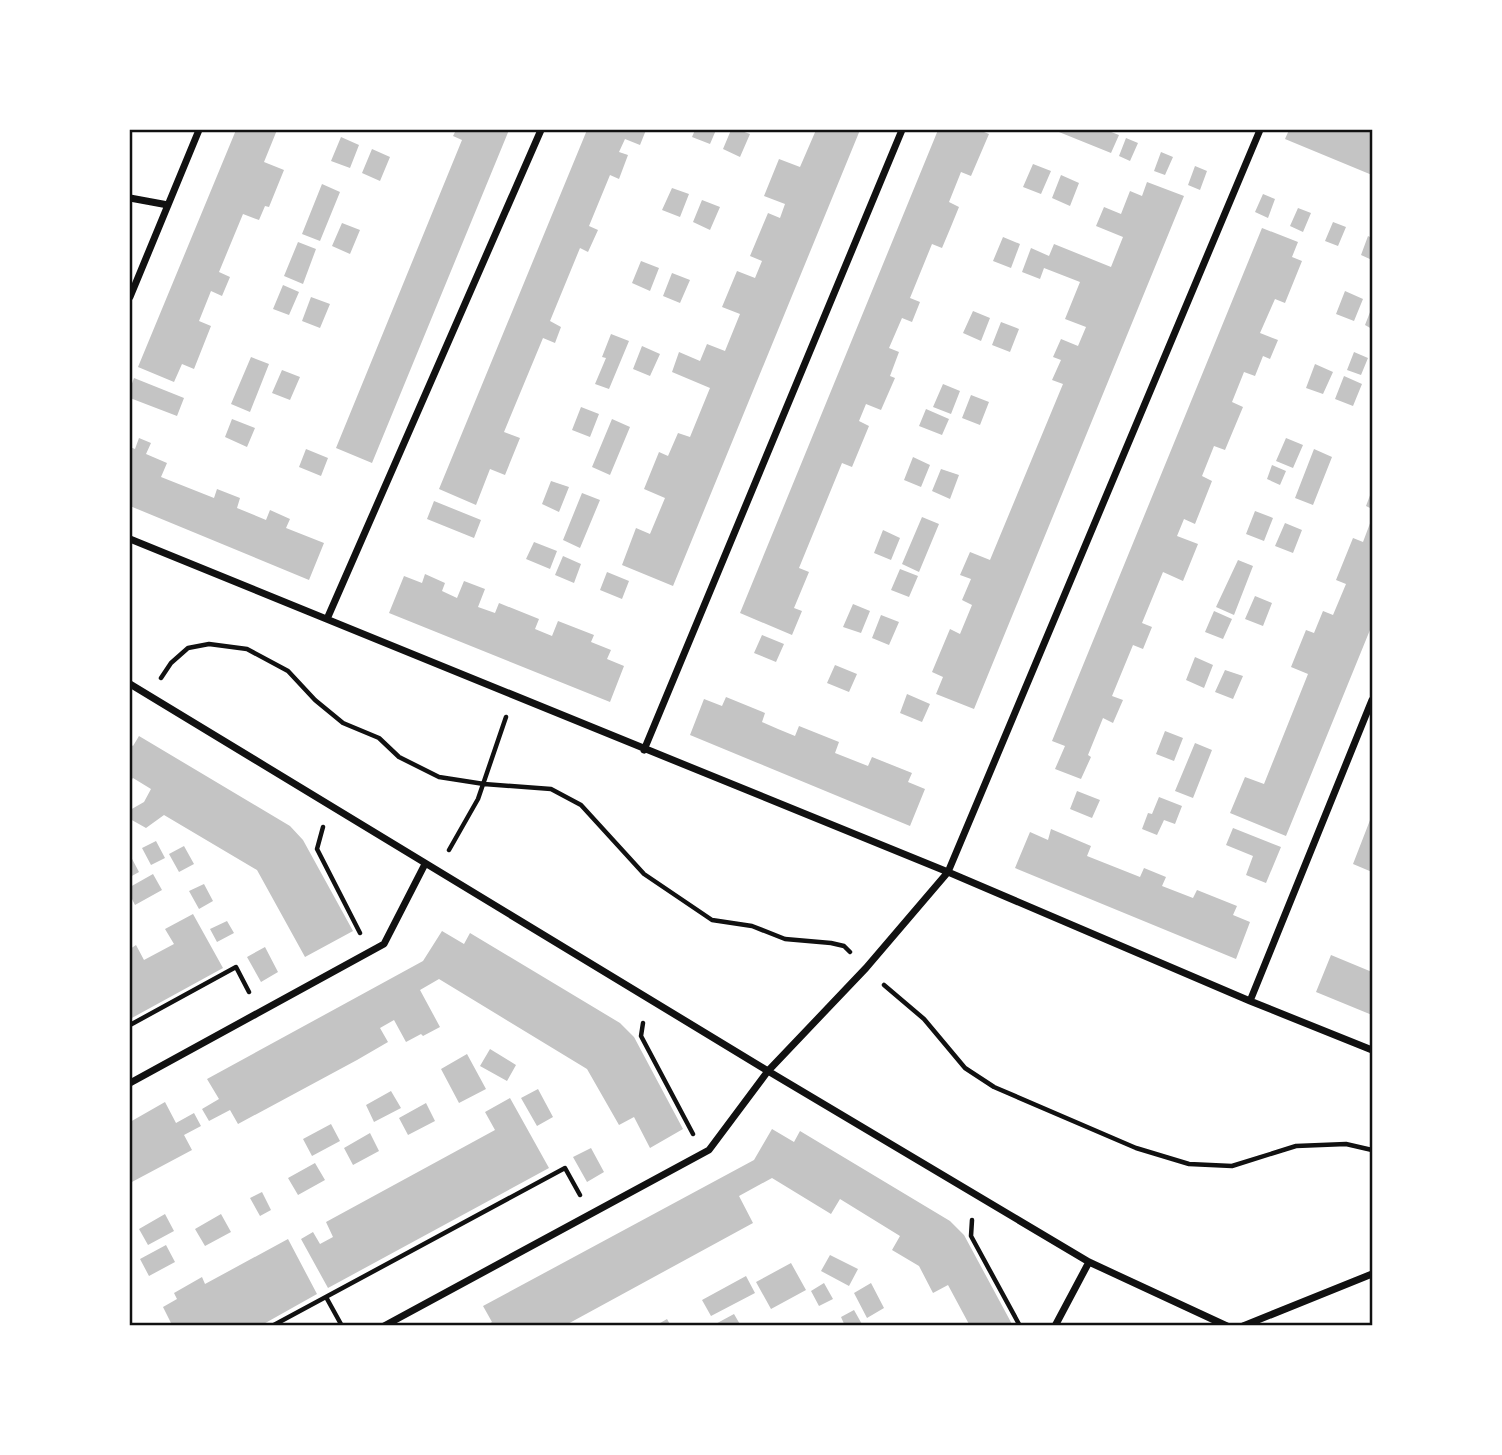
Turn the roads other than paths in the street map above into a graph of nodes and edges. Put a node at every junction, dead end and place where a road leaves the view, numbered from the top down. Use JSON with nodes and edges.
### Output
{"nodes":[{"id":1,"x":199,"y":130,"type":"edge"},
{"id":2,"x":541,"y":130,"type":"edge"},
{"id":3,"x":902,"y":130,"type":"edge"},
{"id":4,"x":1260,"y":130,"type":"edge"},
{"id":5,"x":130,"y":198,"type":"edge"},
{"id":6,"x":168,"y":205,"type":"junction"},
{"id":7,"x":130,"y":297,"type":"edge"},
{"id":8,"x":130,"y":539,"type":"edge"},
{"id":9,"x":327,"y":619,"type":"junction"},
{"id":10,"x":130,"y":684,"type":"edge"},
{"id":11,"x":1373,"y":700,"type":"edge"},
{"id":12,"x":643,"y":750,"type":"junction"},
{"id":13,"x":425,"y":864,"type":"junction"},
{"id":14,"x":948,"y":872,"type":"junction"},
{"id":15,"x":1250,"y":1001,"type":"junction"},
{"id":16,"x":1373,"y":1050,"type":"edge"},
{"id":17,"x":768,"y":1071,"type":"junction"},
{"id":18,"x":130,"y":1083,"type":"edge"},
{"id":19,"x":1089,"y":1262,"type":"junction"},
{"id":20,"x":1373,"y":1274,"type":"edge"},
{"id":21,"x":384,"y":1325,"type":"edge"},
{"id":22,"x":1055,"y":1325,"type":"edge"},
{"id":23,"x":1227,"y":1325,"type":"edge"},
{"id":24,"x":1243,"y":1325,"type":"edge"}],
"edges":[{"from":1,"to":6,"type":"street"},
{"from":2,"to":9,"type":"street"},
{"from":3,"to":12,"type":"street"},
{"from":4,"to":14,"type":"street"},
{"from":5,"to":6,"type":"street"},
{"from":6,"to":7,"type":"street"},
{"from":8,"to":9,"type":"street"},
{"from":9,"to":12,"type":"street"},
{"from":10,"to":13,"type":"street"},
{"from":11,"to":15,"type":"street"},
{"from":12,"to":14,"type":"street"},
{"from":13,"to":17,"type":"street"},
{"from":13,"to":18,"type":"street"},
{"from":14,"to":15,"type":"street"},
{"from":14,"to":17,"type":"street"},
{"from":15,"to":16,"type":"street"},
{"from":17,"to":19,"type":"street"},
{"from":17,"to":21,"type":"street"},
{"from":19,"to":22,"type":"street"},
{"from":19,"to":23,"type":"street"},
{"from":20,"to":24,"type":"street"}]}
